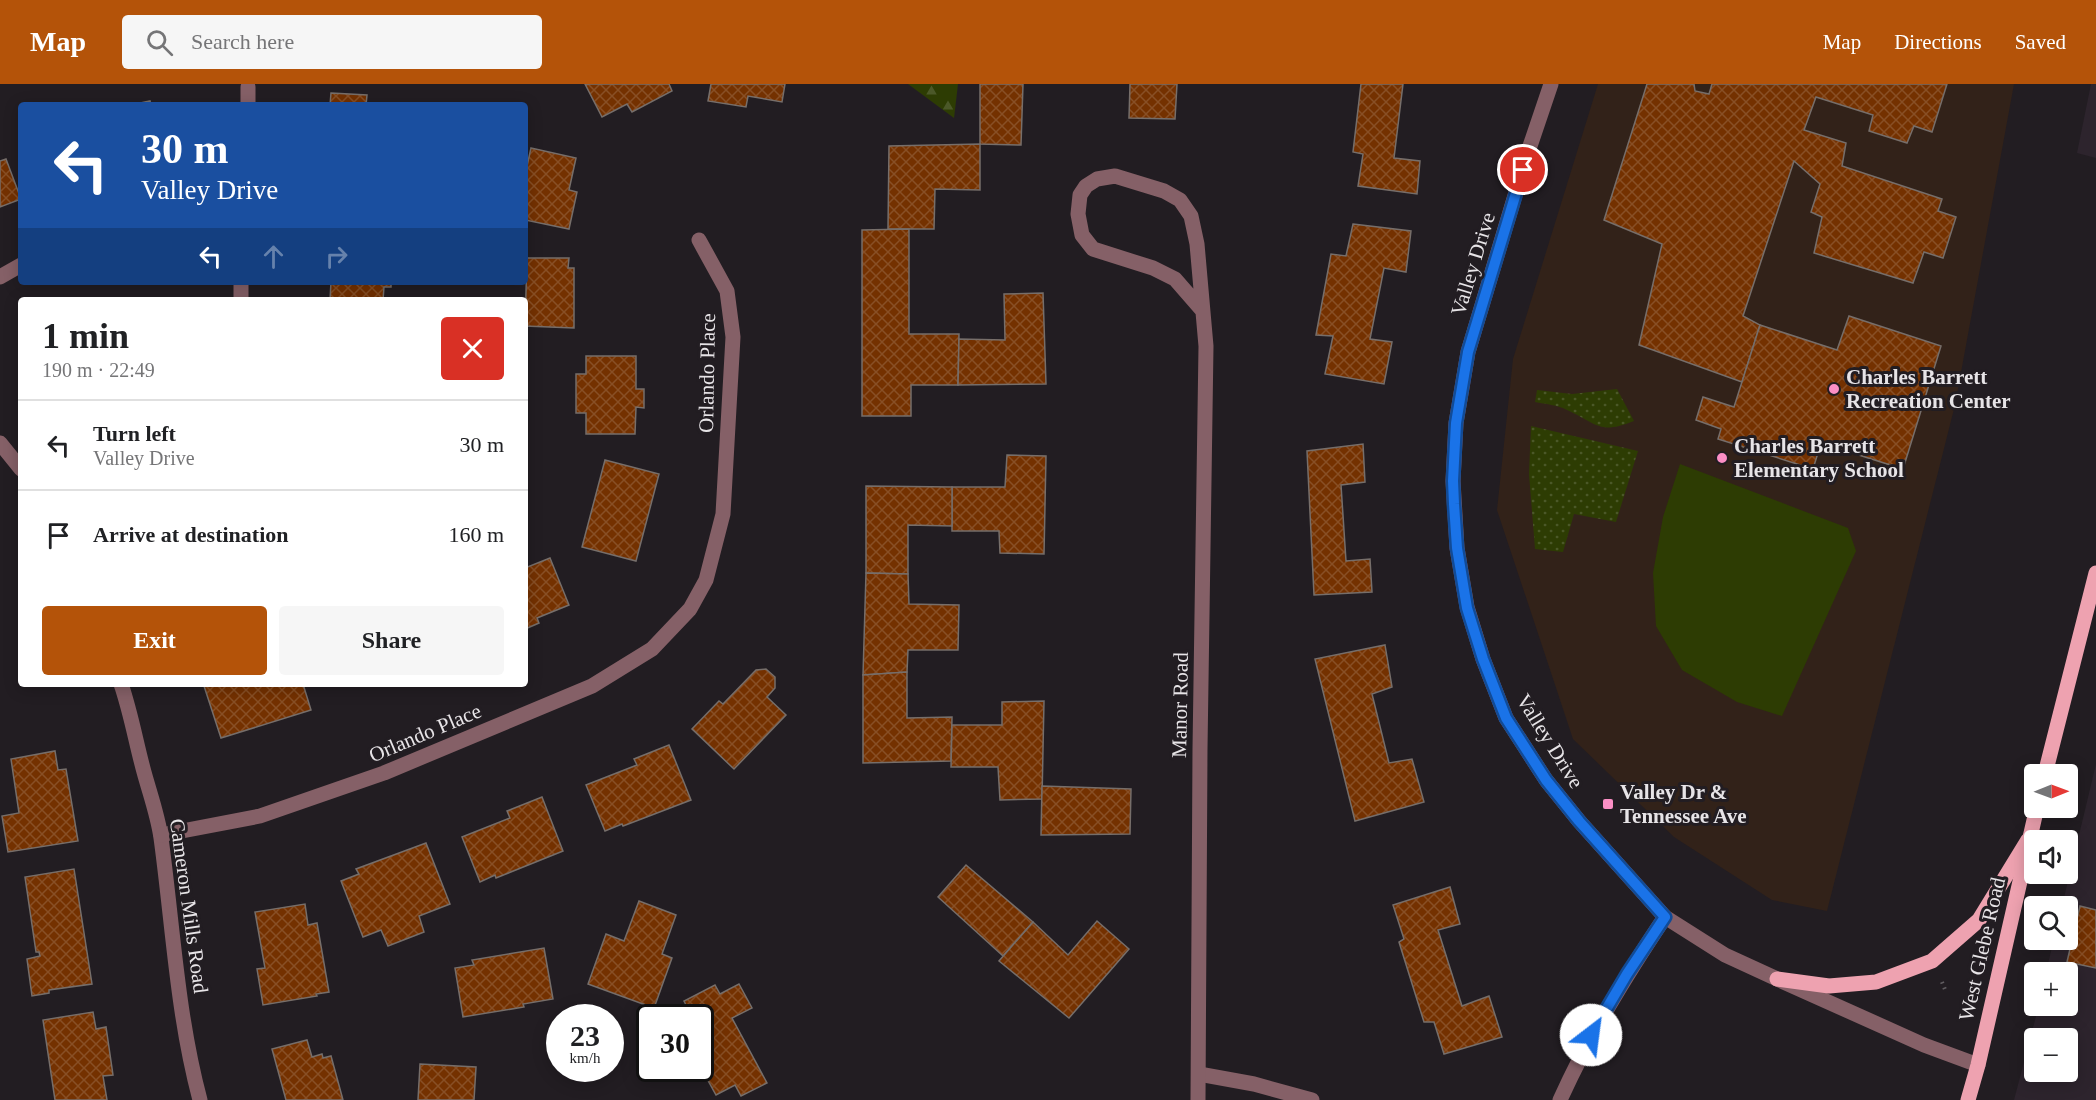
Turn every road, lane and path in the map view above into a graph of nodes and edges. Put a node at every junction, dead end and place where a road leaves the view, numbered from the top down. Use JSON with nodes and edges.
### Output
{"nodes":[{"id":1,"x":1551,"y":84,"type":"edge"},
{"id":2,"x":248,"y":87,"type":"dead end"},
{"id":3,"x":248,"y":102,"type":"edge"},
{"id":4,"x":699,"y":240,"type":"dead end"},
{"id":5,"x":18,"y":267,"type":"edge"},
{"id":6,"x":0,"y":277,"type":"edge"},
{"id":7,"x":1202,"y":310,"type":"junction"},
{"id":8,"x":0,"y":443,"type":"edge"},
{"id":9,"x":18,"y":465,"type":"edge"},
{"id":10,"x":2096,"y":573,"type":"edge"},
{"id":11,"x":122,"y":687,"type":"edge"},
{"id":12,"x":2048,"y":764,"type":"edge"},
{"id":13,"x":161,"y":835,"type":"junction"},
{"id":14,"x":2024,"y":846,"type":"edge"},
{"id":15,"x":2024,"y":858,"type":"edge"},
{"id":16,"x":1665,"y":917,"type":"junction"},
{"id":17,"x":1777,"y":979,"type":"junction"},
{"id":18,"x":1978,"y":1065,"type":"junction"},
{"id":19,"x":1198,"y":1074,"type":"junction"},
{"id":20,"x":200,"y":1100,"type":"edge"},
{"id":21,"x":1198,"y":1100,"type":"edge"},
{"id":22,"x":1312,"y":1100,"type":"edge"},
{"id":23,"x":1560,"y":1100,"type":"edge"},
{"id":24,"x":1968,"y":1100,"type":"edge"}],
"edges":[{"from":1,"to":16,"type":"street","name":"Valley Drive"},
{"from":2,"to":3,"type":"street"},
{"from":4,"to":13,"type":"street","name":"Orlando Place"},
{"from":5,"to":6,"type":"street"},
{"from":7,"to":7,"type":"street","name":"Manor Road"},
{"from":7,"to":19,"type":"street","name":"Manor Road"},
{"from":8,"to":9,"type":"street"},
{"from":10,"to":12,"type":"main road"},
{"from":11,"to":13,"type":"street","name":"Cameron Mills Road"},
{"from":13,"to":20,"type":"street","name":"Cameron Mills Road"},
{"from":14,"to":17,"type":"main road"},
{"from":15,"to":18,"type":"main road","name":"West Glebe Road"},
{"from":16,"to":17,"type":"street","name":"Valley Drive"},
{"from":16,"to":23,"type":"street"},
{"from":17,"to":18,"type":"street","name":"Valley Drive"},
{"from":18,"to":24,"type":"main road","name":"West Glebe Road"},
{"from":19,"to":21,"type":"street","name":"Manor Road"},
{"from":19,"to":22,"type":"street"}]}
